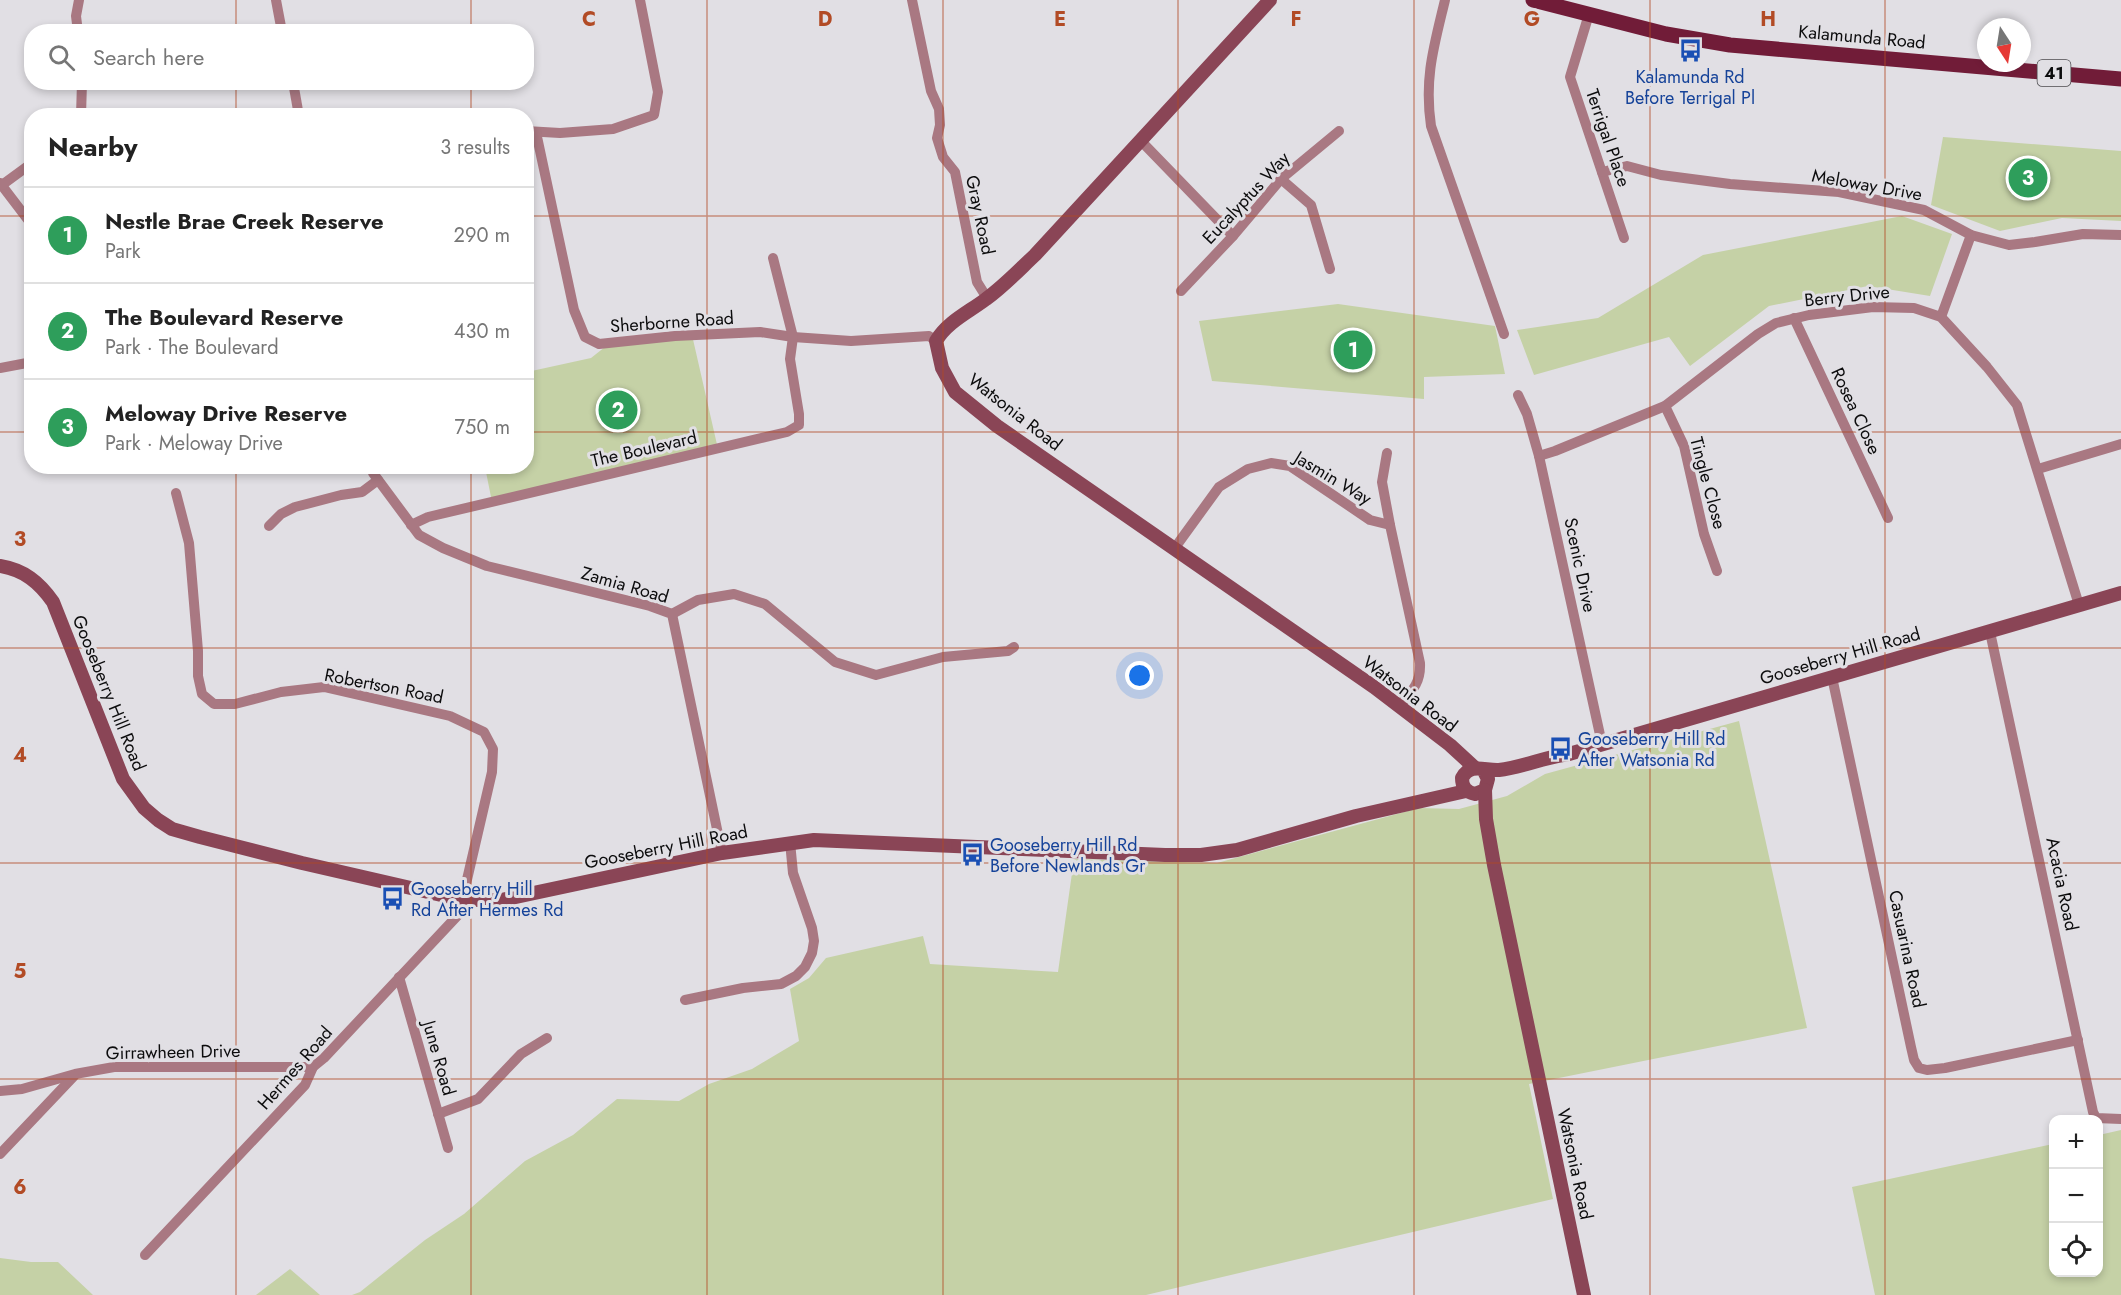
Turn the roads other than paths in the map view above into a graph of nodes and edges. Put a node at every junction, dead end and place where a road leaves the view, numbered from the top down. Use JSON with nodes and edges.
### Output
{"nodes":[{"id":1,"x":80,"y":0,"type":"edge"},
{"id":2,"x":276,"y":0,"type":"edge"},
{"id":3,"x":640,"y":0,"type":"edge"},
{"id":4,"x":912,"y":0,"type":"edge"},
{"id":5,"x":1270,"y":0,"type":"edge"},
{"id":6,"x":1445,"y":0,"type":"edge"},
{"id":7,"x":1533,"y":0,"type":"edge"},
{"id":8,"x":1589,"y":14,"type":"junction"},
{"id":9,"x":77,"y":24,"type":"edge"},
{"id":10,"x":280,"y":24,"type":"edge"},
{"id":11,"x":2121,"y":79,"type":"edge"},
{"id":12,"x":82,"y":90,"type":"edge"},
{"id":13,"x":294,"y":90,"type":"edge"},
{"id":14,"x":81,"y":108,"type":"edge"},
{"id":15,"x":298,"y":108,"type":"edge"},
{"id":16,"x":1339,"y":131,"type":"dead end"},
{"id":17,"x":534,"y":132,"type":"edge"},
{"id":18,"x":1141,"y":141,"type":"junction"},
{"id":19,"x":534,"y":144,"type":"edge"},
{"id":20,"x":24,"y":168,"type":"edge"},
{"id":21,"x":1602,"y":172,"type":"junction"},
{"id":22,"x":1281,"y":179,"type":"junction"},
{"id":23,"x":1,"y":184,"type":"edge"},
{"id":24,"x":24,"y":214,"type":"edge"},
{"id":25,"x":1971,"y":235,"type":"junction"},
{"id":26,"x":2121,"y":235,"type":"edge"},
{"id":27,"x":1233,"y":236,"type":"junction"},
{"id":28,"x":1624,"y":238,"type":"dead end"},
{"id":29,"x":773,"y":258,"type":"dead end"},
{"id":30,"x":1330,"y":269,"type":"dead end"},
{"id":31,"x":1181,"y":291,"type":"dead end"},
{"id":32,"x":987,"y":298,"type":"junction"},
{"id":33,"x":1941,"y":317,"type":"junction"},
{"id":34,"x":1794,"y":318,"type":"junction"},
{"id":35,"x":1504,"y":334,"type":"dead end"},
{"id":36,"x":793,"y":337,"type":"junction"},
{"id":37,"x":936,"y":341,"type":"junction"},
{"id":38,"x":24,"y":364,"type":"edge"},
{"id":39,"x":0,"y":368,"type":"edge"},
{"id":40,"x":1518,"y":395,"type":"dead end"},
{"id":41,"x":1665,"y":406,"type":"junction"},
{"id":42,"x":2121,"y":444,"type":"edge"},
{"id":43,"x":1387,"y":453,"type":"dead end"},
{"id":44,"x":1539,"y":456,"type":"junction"},
{"id":45,"x":2038,"y":469,"type":"junction"},
{"id":46,"x":374,"y":474,"type":"edge"},
{"id":47,"x":378,"y":480,"type":"junction"},
{"id":48,"x":176,"y":493,"type":"dead end"},
{"id":49,"x":1888,"y":518,"type":"dead end"},
{"id":50,"x":411,"y":525,"type":"junction"},
{"id":51,"x":1390,"y":525,"type":"junction"},
{"id":52,"x":269,"y":526,"type":"dead end"},
{"id":53,"x":1174,"y":549,"type":"junction"},
{"id":54,"x":0,"y":567,"type":"edge"},
{"id":55,"x":1717,"y":571,"type":"dead end"},
{"id":56,"x":2121,"y":593,"type":"edge"},
{"id":57,"x":2079,"y":605,"type":"junction"},
{"id":58,"x":672,"y":614,"type":"junction"},
{"id":59,"x":1990,"y":632,"type":"junction"},
{"id":60,"x":1014,"y":647,"type":"dead end"},
{"id":61,"x":1832,"y":677,"type":"junction"},
{"id":62,"x":1398,"y":707,"type":"junction"},
{"id":63,"x":1602,"y":744,"type":"junction"},
{"id":64,"x":1456,"y":752,"type":"junction"},
{"id":65,"x":1483,"y":778,"type":"junction"},
{"id":66,"x":1466,"y":785,"type":"junction"},
{"id":67,"x":790,"y":842,"type":"junction"},
{"id":68,"x":722,"y":853,"type":"junction"},
{"id":69,"x":1494,"y":865,"type":"junction"},
{"id":70,"x":463,"y":900,"type":"junction"},
{"id":71,"x":399,"y":977,"type":"junction"},
{"id":72,"x":685,"y":1000,"type":"dead end"},
{"id":73,"x":547,"y":1038,"type":"dead end"},
{"id":74,"x":2078,"y":1040,"type":"junction"},
{"id":75,"x":313,"y":1066,"type":"junction"},
{"id":76,"x":75,"y":1074,"type":"junction"},
{"id":77,"x":0,"y":1090,"type":"edge"},
{"id":78,"x":438,"y":1114,"type":"junction"},
{"id":79,"x":2121,"y":1119,"type":"edge"},
{"id":80,"x":448,"y":1148,"type":"dead end"},
{"id":81,"x":0,"y":1154,"type":"edge"},
{"id":82,"x":145,"y":1255,"type":"dead end"},
{"id":83,"x":1584,"y":1295,"type":"edge"}],
"edges":[{"from":1,"to":9,"type":"street"},
{"from":2,"to":10,"type":"street"},
{"from":3,"to":17,"type":"street"},
{"from":4,"to":32,"type":"street","name":"Gray Road"},
{"from":5,"to":18,"type":"street"},
{"from":6,"to":35,"type":"street"},
{"from":7,"to":8,"type":"main road","name":"Kalamunda Road","number":"41"},
{"from":8,"to":11,"type":"main road","name":"Kalamunda Road","number":"41"},
{"from":8,"to":21,"type":"street","name":"Terrigal Place"},
{"from":12,"to":14,"type":"street"},
{"from":13,"to":15,"type":"street"},
{"from":16,"to":22,"type":"street","name":"Eucalyptus Way"},
{"from":18,"to":27,"type":"street"},
{"from":18,"to":32,"type":"street"},
{"from":19,"to":36,"type":"street","name":"Sherborne Road"},
{"from":20,"to":23,"type":"street"},
{"from":21,"to":25,"type":"street","name":"Meloway Drive"},
{"from":21,"to":28,"type":"street","name":"Terrigal Place"},
{"from":22,"to":27,"type":"street","name":"Eucalyptus Way"},
{"from":22,"to":30,"type":"street"},
{"from":23,"to":24,"type":"street"},
{"from":25,"to":26,"type":"street","name":"Meloway Drive"},
{"from":25,"to":33,"type":"street"},
{"from":27,"to":31,"type":"street","name":"Eucalyptus Way"},
{"from":29,"to":36,"type":"street"},
{"from":32,"to":37,"type":"street"},
{"from":33,"to":34,"type":"street","name":"Berry Drive"},
{"from":33,"to":45,"type":"street","name":"Berry Drive"},
{"from":34,"to":41,"type":"street","name":"Berry Drive"},
{"from":34,"to":49,"type":"street","name":"Rosea Close"},
{"from":36,"to":37,"type":"street","name":"Sherborne Road"},
{"from":36,"to":50,"type":"street","name":"The Boulevard"},
{"from":37,"to":53,"type":"street","name":"Watsonia Road"},
{"from":38,"to":39,"type":"street"},
{"from":40,"to":44,"type":"street","name":"Scenic Drive"},
{"from":41,"to":44,"type":"street","name":"Berry Drive"},
{"from":41,"to":55,"type":"street","name":"Tingle Close"},
{"from":42,"to":45,"type":"street"},
{"from":43,"to":51,"type":"street"},
{"from":44,"to":63,"type":"street","name":"Scenic Drive"},
{"from":45,"to":57,"type":"street","name":"Berry Drive"},
{"from":46,"to":47,"type":"street","name":"Zamia Road"},
{"from":47,"to":50,"type":"street","name":"Zamia Road"},
{"from":47,"to":52,"type":"street"},
{"from":48,"to":70,"type":"street","name":"Robertson Road"},
{"from":50,"to":58,"type":"street","name":"Zamia Road"},
{"from":51,"to":53,"type":"street","name":"Jasmin Way"},
{"from":51,"to":62,"type":"street"},
{"from":53,"to":62,"type":"street","name":"Watsonia Road"},
{"from":54,"to":70,"type":"street","name":"Gooseberry Hill Road"},
{"from":56,"to":57,"type":"street","name":"Gooseberry Hill Road"},
{"from":57,"to":59,"type":"street","name":"Gooseberry Hill Road"},
{"from":58,"to":60,"type":"street"},
{"from":58,"to":68,"type":"street","name":"Zamia Road"},
{"from":59,"to":61,"type":"street","name":"Gooseberry Hill Road"},
{"from":59,"to":74,"type":"street","name":"Acacia Road"},
{"from":61,"to":63,"type":"street","name":"Gooseberry Hill Road"},
{"from":61,"to":74,"type":"street","name":"Casuarina Road"},
{"from":62,"to":64,"type":"street","name":"Watsonia Road"},
{"from":63,"to":65,"type":"street","name":"Gooseberry Hill Road"},
{"from":64,"to":65,"type":"street","name":"Watsonia Road"},
{"from":64,"to":66,"type":"street","name":"Watsonia Road"},
{"from":65,"to":66,"type":"street"},
{"from":65,"to":66,"type":"street","name":"Gooseberry Hill Road"},
{"from":65,"to":69,"type":"street","name":"Watsonia Road"},
{"from":66,"to":67,"type":"street","name":"Gooseberry Hill Road"},
{"from":66,"to":69,"type":"street","name":"Watsonia Road"},
{"from":67,"to":68,"type":"street","name":"Gooseberry Hill Road"},
{"from":67,"to":72,"type":"street"},
{"from":68,"to":70,"type":"street","name":"Gooseberry Hill Road"},
{"from":69,"to":83,"type":"street","name":"Watsonia Road"},
{"from":70,"to":71,"type":"street","name":"Hermes Road"},
{"from":71,"to":75,"type":"street","name":"Hermes Road"},
{"from":71,"to":78,"type":"street","name":"June Road"},
{"from":73,"to":78,"type":"street"},
{"from":74,"to":79,"type":"street","name":"Acacia Road"},
{"from":75,"to":76,"type":"street","name":"Girrawheen Drive"},
{"from":75,"to":82,"type":"street","name":"Hermes Road"},
{"from":76,"to":77,"type":"street","name":"Girrawheen Drive"},
{"from":76,"to":81,"type":"street"},
{"from":78,"to":80,"type":"street","name":"June Road"}]}
